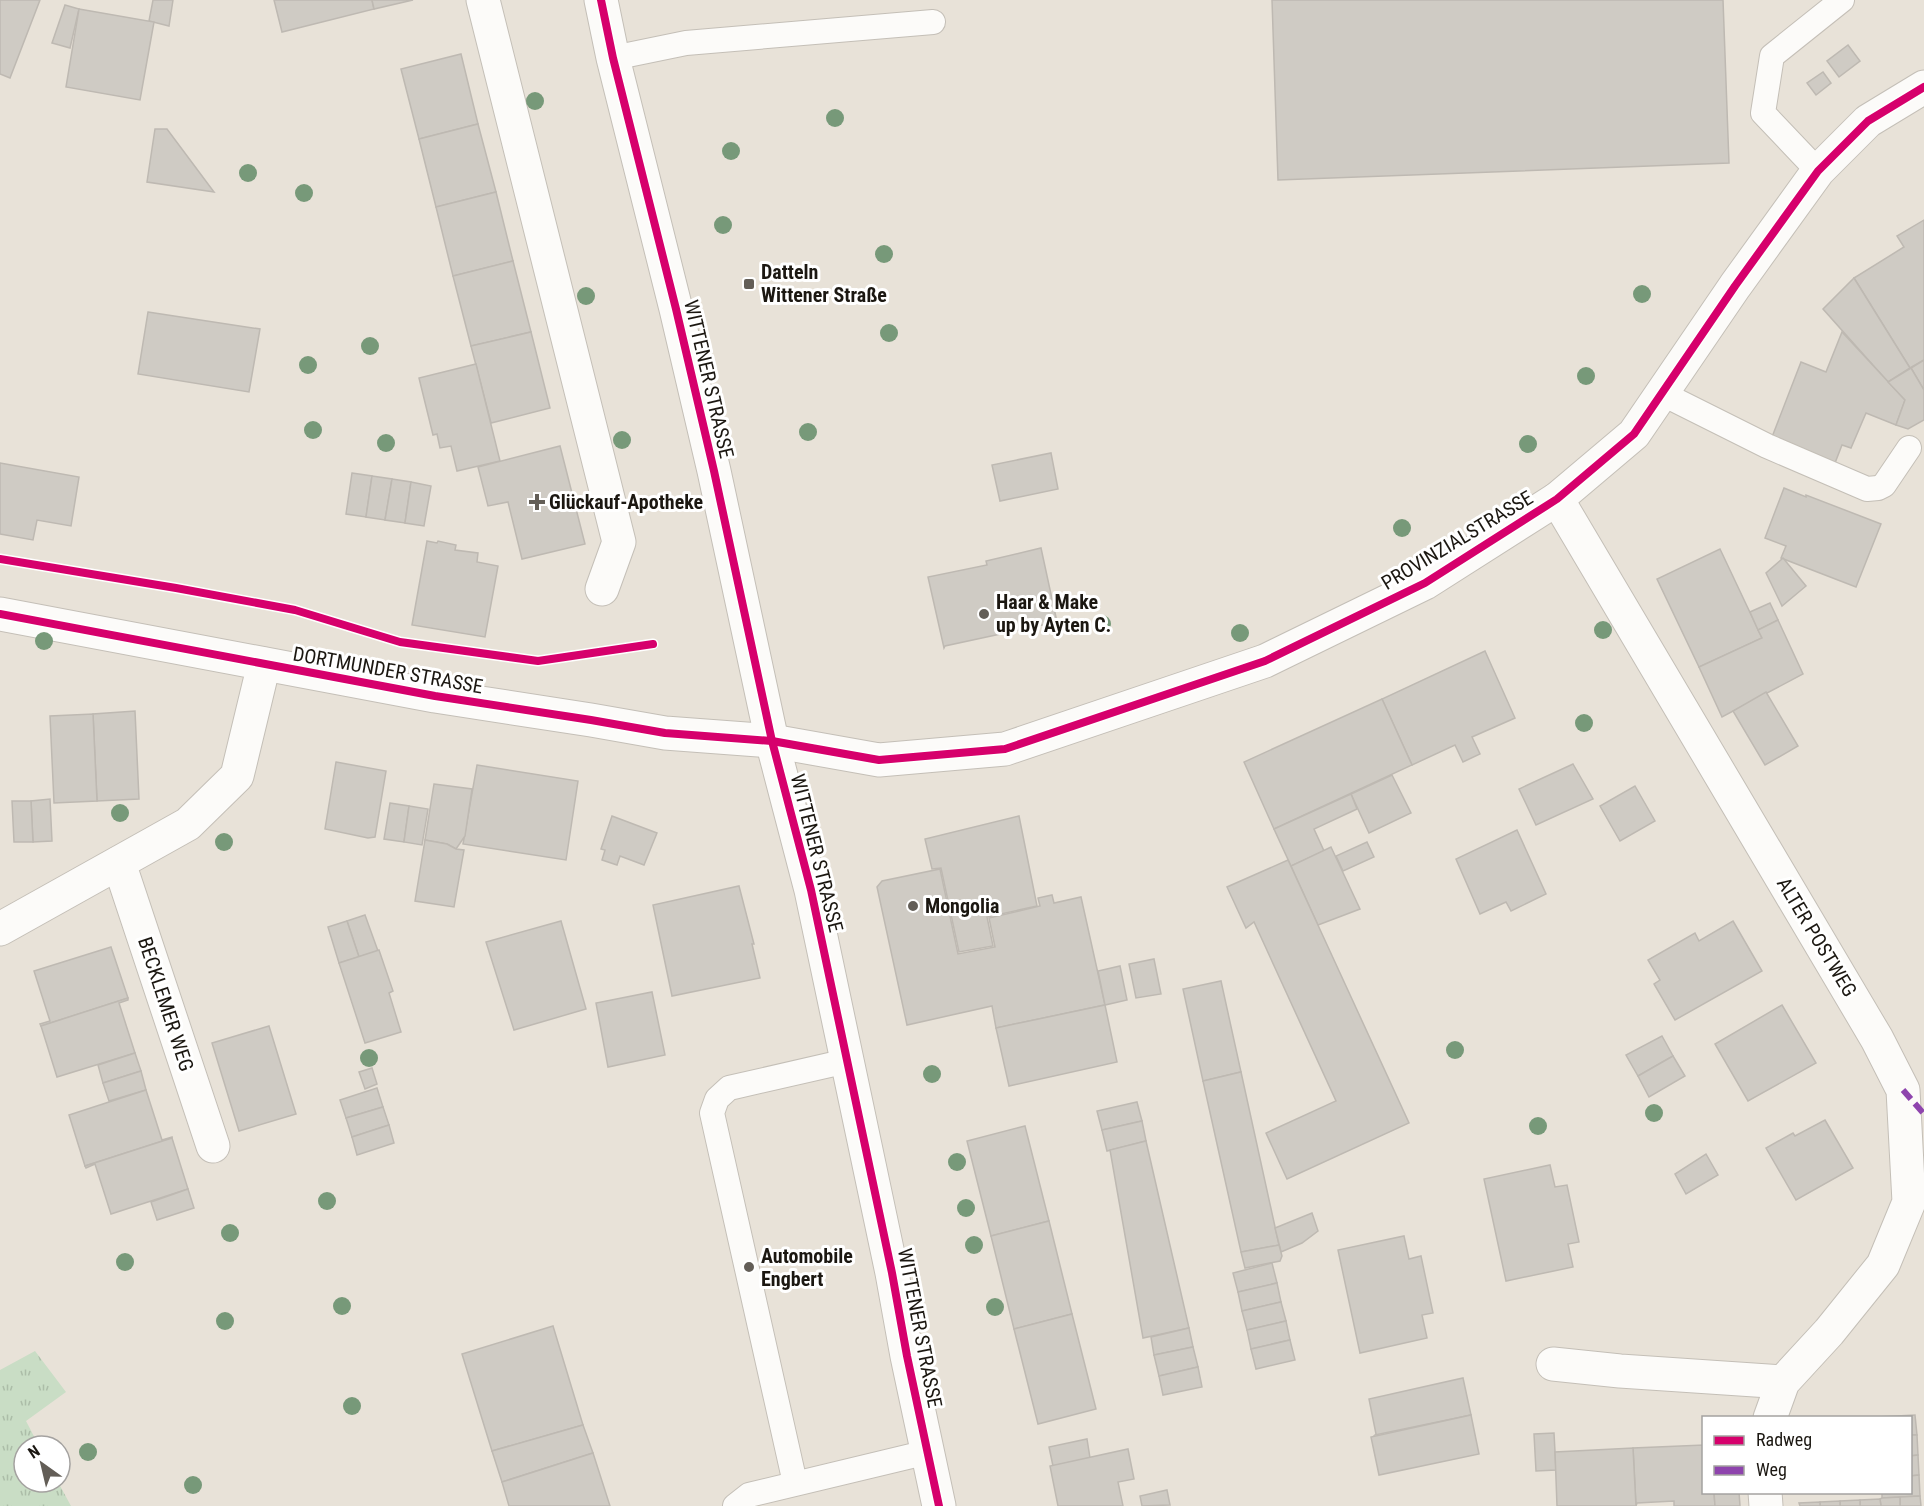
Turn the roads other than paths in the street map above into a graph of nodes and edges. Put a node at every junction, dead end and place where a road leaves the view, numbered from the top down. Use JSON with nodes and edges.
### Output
{"nodes":[{"id":1,"x":483,"y":0,"type":"edge"},
{"id":2,"x":601,"y":0,"type":"edge"},
{"id":3,"x":1842,"y":0,"type":"edge"},
{"id":4,"x":933,"y":22,"type":"dead end"},
{"id":5,"x":613,"y":58,"type":"junction"},
{"id":6,"x":1924,"y":87,"type":"edge"},
{"id":7,"x":1818,"y":171,"type":"junction"},
{"id":8,"x":1661,"y":393,"type":"junction"},
{"id":9,"x":1909,"y":448,"type":"dead end"},
{"id":10,"x":1557,"y":499,"type":"junction"},
{"id":11,"x":602,"y":589,"type":"dead end"},
{"id":12,"x":0,"y":614,"type":"edge"},
{"id":13,"x":264,"y":664,"type":"junction"},
{"id":14,"x":772,"y":741,"type":"junction"},
{"id":15,"x":119,"y":863,"type":"junction"},
{"id":16,"x":0,"y":929,"type":"edge"},
{"id":17,"x":847,"y":1061,"type":"junction"},
{"id":18,"x":213,"y":1146,"type":"dead end"},
{"id":19,"x":1553,"y":1364,"type":"dead end"},
{"id":20,"x":1782,"y":1382,"type":"junction"},
{"id":21,"x":1771,"y":1416,"type":"edge"},
{"id":22,"x":928,"y":1452,"type":"junction"},
{"id":23,"x":795,"y":1483,"type":"junction"},
{"id":24,"x":735,"y":1506,"type":"edge"},
{"id":25,"x":939,"y":1506,"type":"edge"}],
"edges":[{"from":1,"to":11,"type":"main road"},
{"from":2,"to":5,"type":"main road","name":"WITTENER STRASSE"},
{"from":3,"to":7,"type":"lane"},
{"from":4,"to":5,"type":"lane"},
{"from":5,"to":14,"type":"main road","name":"WITTENER STRASSE"},
{"from":6,"to":7,"type":"main road","name":"PROVINZIALSTRASSE"},
{"from":7,"to":8,"type":"main road","name":"PROVINZIALSTRASSE"},
{"from":8,"to":9,"type":"lane"},
{"from":8,"to":10,"type":"main road","name":"PROVINZIALSTRASSE"},
{"from":10,"to":14,"type":"main road","name":"PROVINZIALSTRASSE"},
{"from":10,"to":20,"type":"main road","name":"ALTER POSTWEG"},
{"from":12,"to":13,"type":"main road","name":"DORTMUNDER STRASSE"},
{"from":13,"to":14,"type":"main road","name":"DORTMUNDER STRASSE"},
{"from":13,"to":15,"type":"main road"},
{"from":14,"to":17,"type":"main road","name":"WITTENER STRASSE"},
{"from":15,"to":16,"type":"main road"},
{"from":15,"to":18,"type":"main road","name":"BECKLEMER WEG"},
{"from":17,"to":22,"type":"main road","name":"WITTENER STRASSE"},
{"from":17,"to":23,"type":"lane"},
{"from":19,"to":20,"type":"main road"},
{"from":20,"to":21,"type":"main road","name":"ALTER POSTWEG"},
{"from":22,"to":23,"type":"lane"},
{"from":22,"to":25,"type":"main road","name":"WITTENER STRASSE"},
{"from":23,"to":24,"type":"lane"}]}
